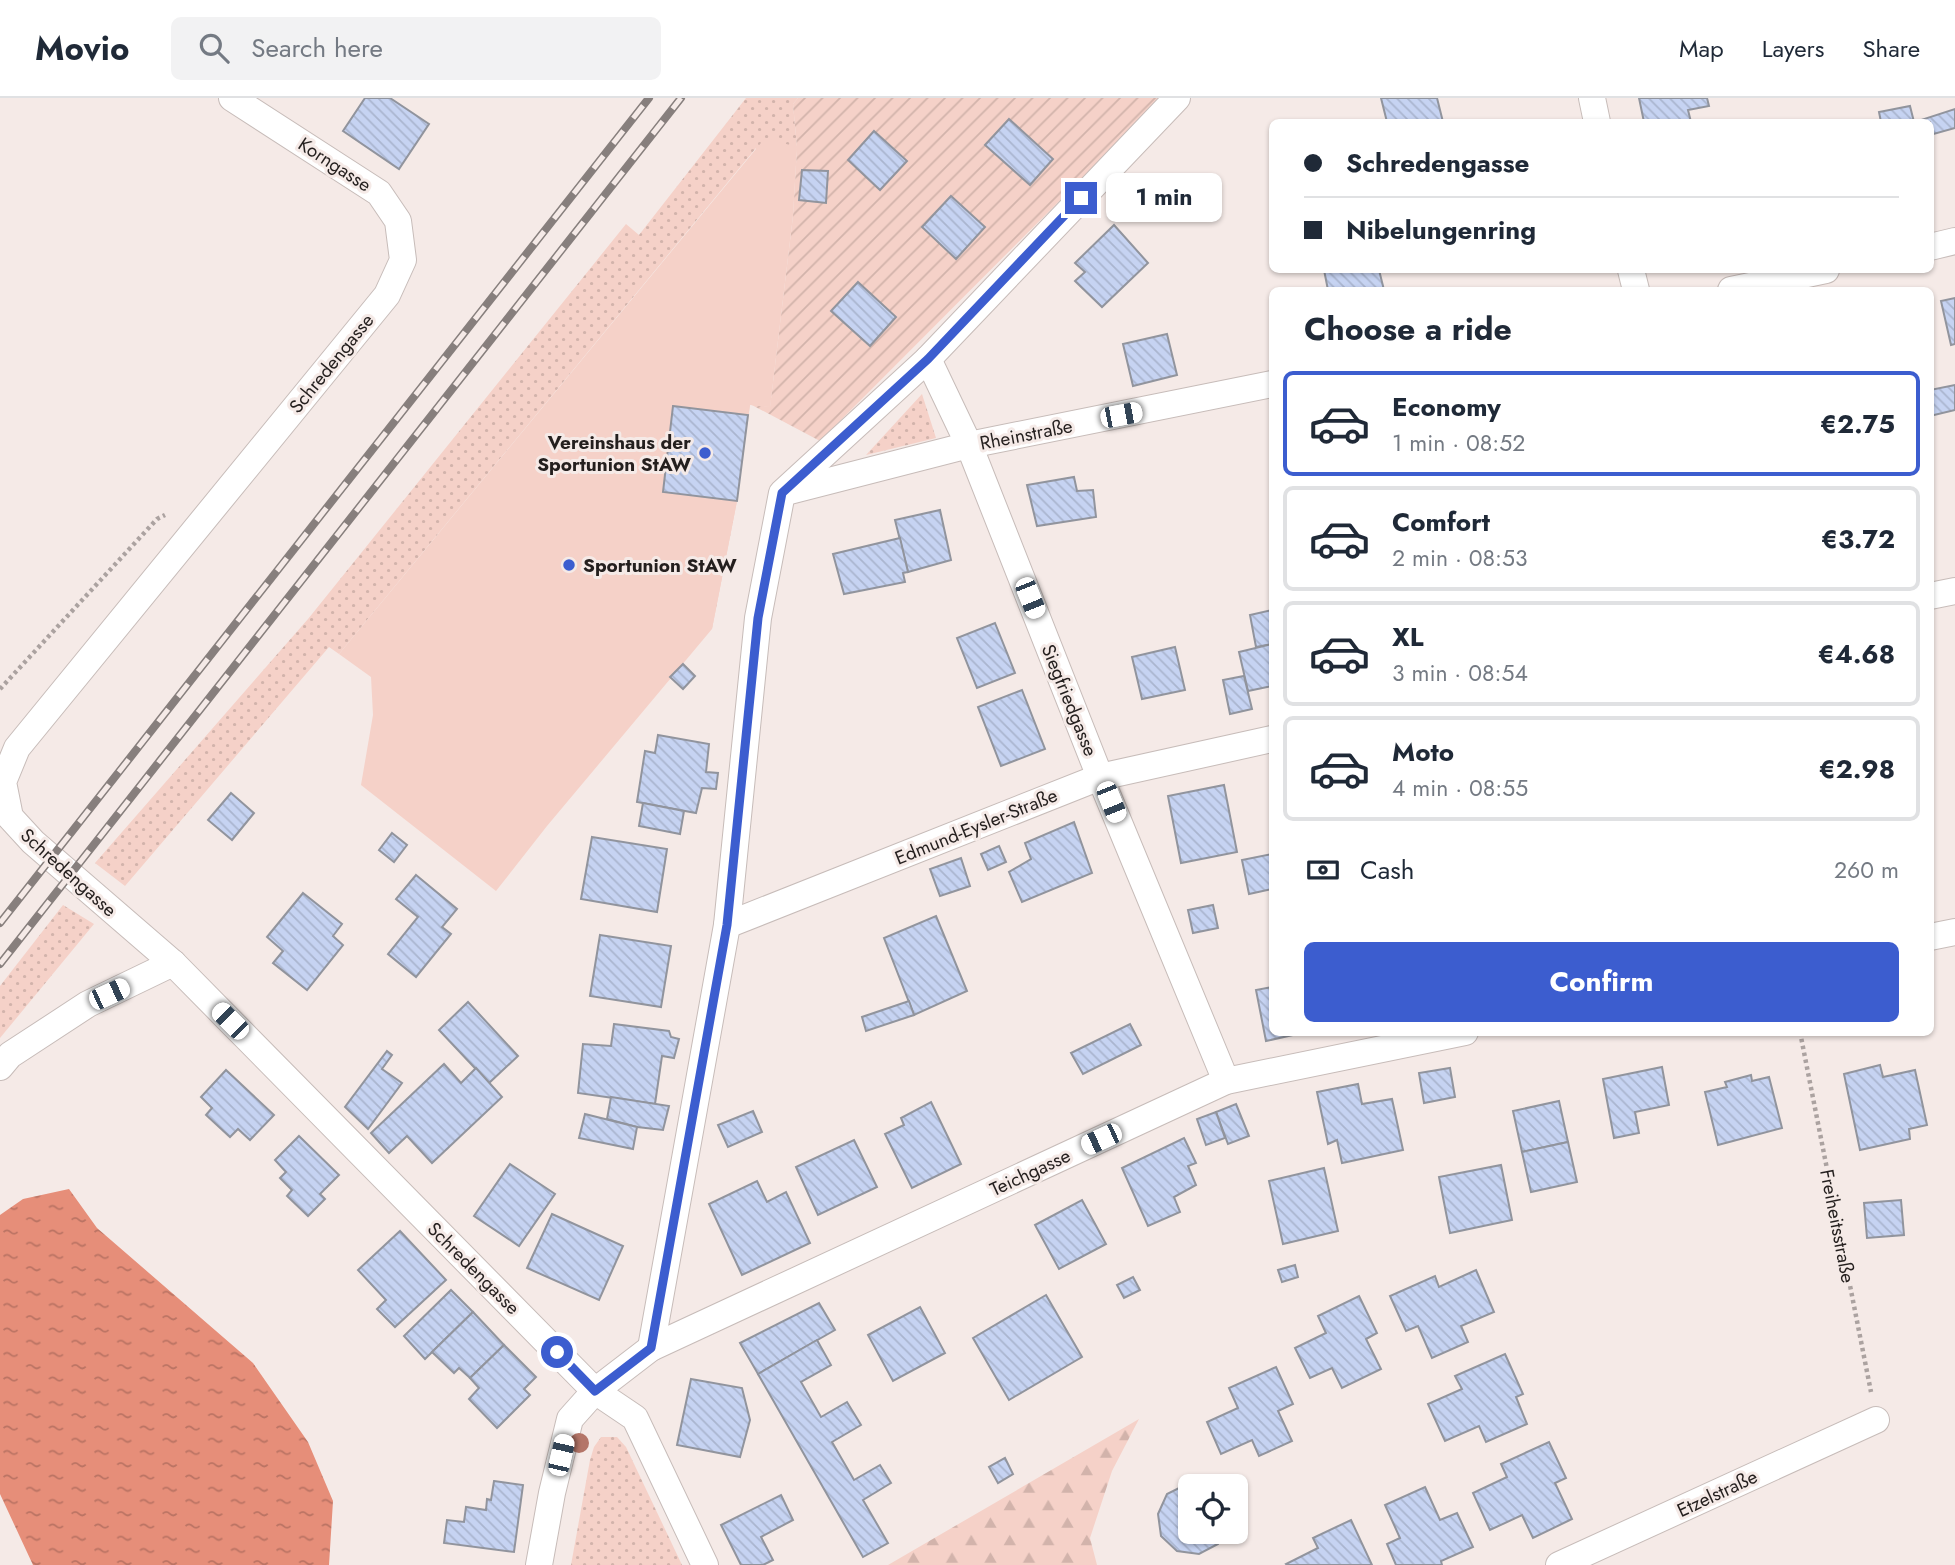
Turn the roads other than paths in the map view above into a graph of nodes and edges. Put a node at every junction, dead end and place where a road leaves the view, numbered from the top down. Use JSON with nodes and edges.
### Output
{"nodes":[{"id":1,"x":232,"y":98,"type":"edge"},
{"id":2,"x":1177,"y":98,"type":"edge"},
{"id":3,"x":1592,"y":98,"type":"edge"},
{"id":4,"x":1596,"y":119,"type":"edge"},
{"id":5,"x":1955,"y":241,"type":"edge"},
{"id":6,"x":1934,"y":246,"type":"edge"},
{"id":7,"x":1812,"y":273,"type":"edge"},
{"id":8,"x":1745,"y":287,"type":"edge"},
{"id":9,"x":387,"y":295,"type":"joint"},
{"id":10,"x":928,"y":359,"type":"junction"},
{"id":11,"x":1269,"y":385,"type":"edge"},
{"id":12,"x":969,"y":445,"type":"junction"},
{"id":13,"x":782,"y":493,"type":"junction"},
{"id":14,"x":1955,"y":591,"type":"edge"},
{"id":15,"x":1934,"y":595,"type":"edge"},
{"id":16,"x":1269,"y":740,"type":"edge"},
{"id":17,"x":1100,"y":777,"type":"junction"},
{"id":18,"x":727,"y":925,"type":"junction"},
{"id":19,"x":1955,"y":932,"type":"edge"},
{"id":20,"x":1934,"y":936,"type":"edge"},
{"id":21,"x":173,"y":963,"type":"junction"},
{"id":22,"x":1445,"y":1036,"type":"edge"},
{"id":23,"x":0,"y":1067,"type":"edge"},
{"id":24,"x":1226,"y":1081,"type":"junction"},
{"id":25,"x":651,"y":1348,"type":"junction"},
{"id":26,"x":595,"y":1391,"type":"junction"},
{"id":27,"x":1876,"y":1420,"type":"road end"},
{"id":28,"x":539,"y":1565,"type":"edge"},
{"id":29,"x":705,"y":1565,"type":"edge"},
{"id":30,"x":1559,"y":1565,"type":"edge"}],
"edges":[{"from":1,"to":9,"type":"street","name":"Korngasse"},
{"from":2,"to":10,"type":"street"},
{"from":3,"to":4,"type":"street"},
{"from":5,"to":6,"type":"street"},
{"from":7,"to":8,"type":"street"},
{"from":9,"to":21,"type":"street","name":"Schredengasse"},
{"from":10,"to":12,"type":"street","name":"Siegfriedgasse"},
{"from":10,"to":13,"type":"street"},
{"from":11,"to":12,"type":"street","name":"Rheinstraße"},
{"from":12,"to":13,"type":"street","name":"Rheinstraße"},
{"from":12,"to":17,"type":"street","name":"Siegfriedgasse"},
{"from":13,"to":18,"type":"street"},
{"from":14,"to":15,"type":"street"},
{"from":16,"to":17,"type":"street","name":"Edmund-Eysler-Straße"},
{"from":17,"to":18,"type":"street","name":"Edmund-Eysler-Straße"},
{"from":17,"to":24,"type":"street","name":"Siegfriedgasse"},
{"from":18,"to":25,"type":"street"},
{"from":19,"to":20,"type":"street"},
{"from":21,"to":23,"type":"street"},
{"from":21,"to":26,"type":"street","name":"Schredengasse"},
{"from":22,"to":24,"type":"street","name":"Teichgasse"},
{"from":24,"to":25,"type":"street","name":"Teichgasse"},
{"from":25,"to":26,"type":"street"},
{"from":26,"to":28,"type":"street"},
{"from":26,"to":29,"type":"street","name":"Schredengasse"},
{"from":27,"to":30,"type":"street","name":"Etzelstraße"}]}
